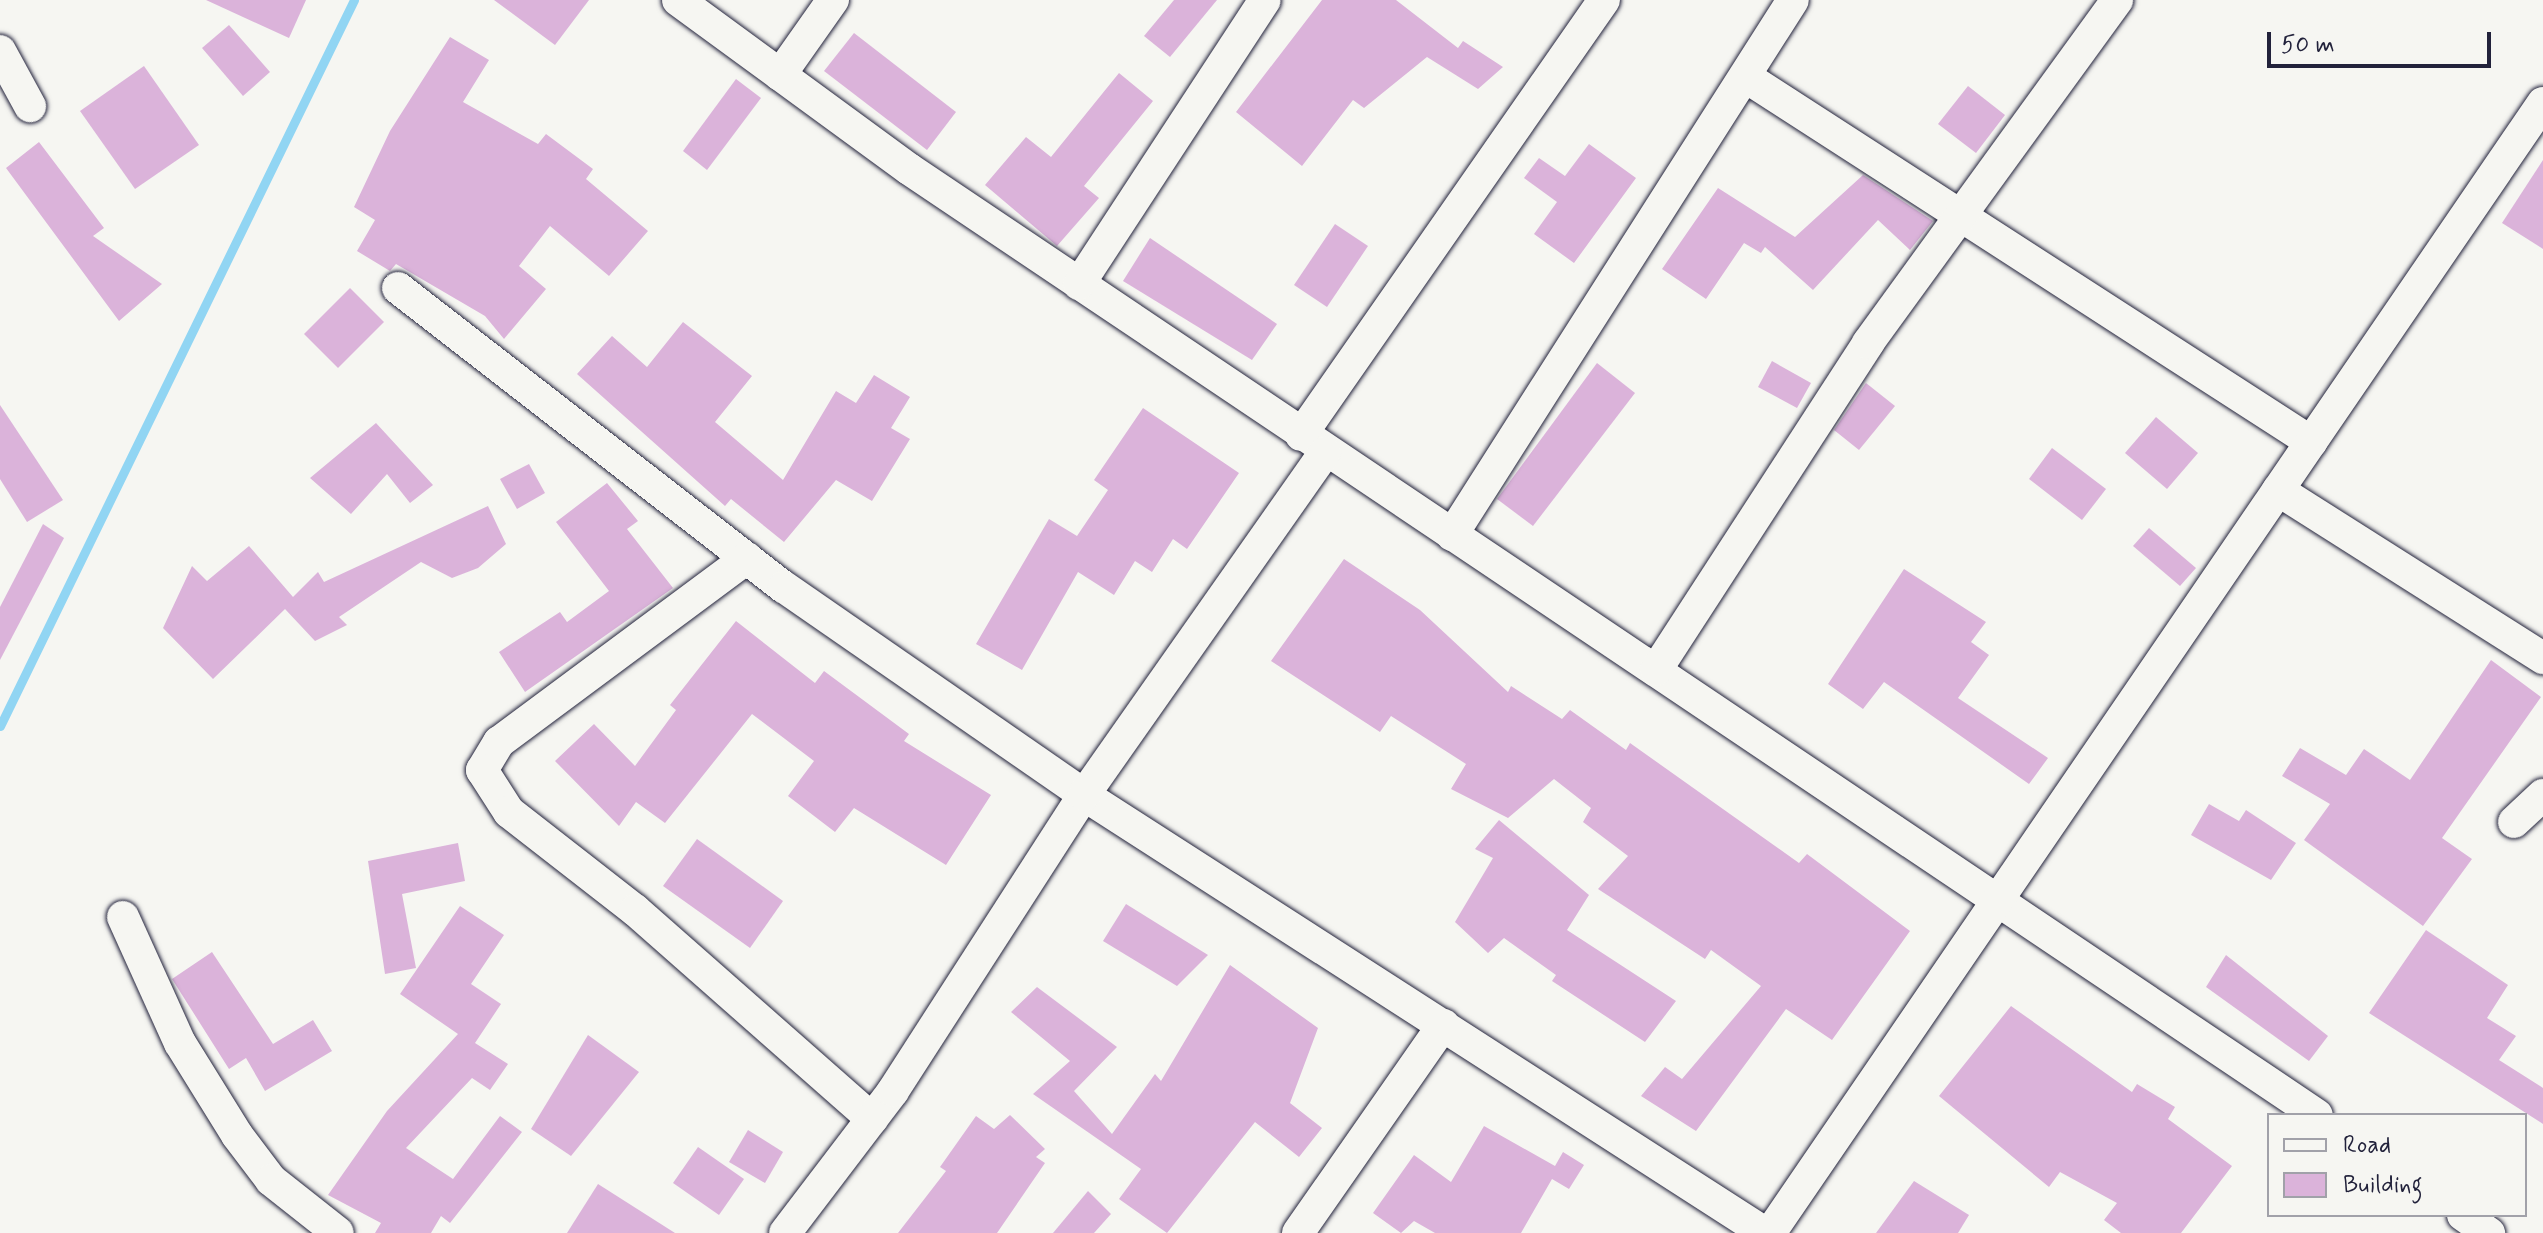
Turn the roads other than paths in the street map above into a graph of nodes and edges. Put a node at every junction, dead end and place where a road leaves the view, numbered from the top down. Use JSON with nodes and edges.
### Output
{"nodes":[{"id":1,"x":678,"y":0,"type":"edge"},
{"id":2,"x":833,"y":0,"type":"edge"},
{"id":3,"x":1265,"y":0,"type":"edge"},
{"id":4,"x":1604,"y":0,"type":"edge"},
{"id":5,"x":1793,"y":0,"type":"edge"},
{"id":6,"x":2117,"y":0,"type":"edge"},
{"id":7,"x":0,"y":51,"type":"edge"},
{"id":8,"x":780,"y":75,"type":"junction"},
{"id":9,"x":1746,"y":77,"type":"junction"},
{"id":10,"x":2543,"y":103,"type":"edge"},
{"id":11,"x":30,"y":106,"type":"dead end"},
{"id":12,"x":1959,"y":214,"type":"junction"},
{"id":13,"x":1079,"y":284,"type":"junction"},
{"id":14,"x":398,"y":288,"type":"dead end"},
{"id":15,"x":2311,"y":442,"type":"junction"},
{"id":16,"x":1313,"y":444,"type":"junction"},
{"id":17,"x":2278,"y":490,"type":"junction"},
{"id":18,"x":1452,"y":535,"type":"junction"},
{"id":19,"x":747,"y":558,"type":"junction"},
{"id":20,"x":2543,"y":658,"type":"edge"},
{"id":21,"x":1656,"y":670,"type":"junction"},
{"id":22,"x":1084,"y":795,"type":"junction"},
{"id":23,"x":2543,"y":795,"type":"edge"},
{"id":24,"x":2514,"y":822,"type":"dead end"},
{"id":25,"x":1997,"y":895,"type":"junction"},
{"id":26,"x":123,"y":917,"type":"dead end"},
{"id":27,"x":1443,"y":1025,"type":"junction"},
{"id":28,"x":2314,"y":1113,"type":"edge"},
{"id":29,"x":872,"y":1119,"type":"junction"},
{"id":30,"x":2466,"y":1217,"type":"edge"},
{"id":31,"x":338,"y":1233,"type":"edge"},
{"id":32,"x":785,"y":1233,"type":"edge"},
{"id":33,"x":1298,"y":1233,"type":"edge"},
{"id":34,"x":1768,"y":1233,"type":"edge"},
{"id":35,"x":2489,"y":1233,"type":"edge"}],
"edges":[{"from":1,"to":8,"type":"street"},
{"from":2,"to":8,"type":"street"},
{"from":3,"to":13,"type":"street"},
{"from":4,"to":16,"type":"street"},
{"from":5,"to":9,"type":"street"},
{"from":6,"to":12,"type":"street"},
{"from":7,"to":11,"type":"street"},
{"from":8,"to":13,"type":"street"},
{"from":9,"to":12,"type":"street"},
{"from":9,"to":18,"type":"street"},
{"from":10,"to":15,"type":"street"},
{"from":12,"to":15,"type":"street"},
{"from":12,"to":21,"type":"street"},
{"from":13,"to":16,"type":"street"},
{"from":14,"to":19,"type":"street"},
{"from":15,"to":17,"type":"street"},
{"from":16,"to":18,"type":"street"},
{"from":16,"to":22,"type":"street"},
{"from":17,"to":20,"type":"street"},
{"from":17,"to":25,"type":"street"},
{"from":18,"to":21,"type":"street"},
{"from":19,"to":22,"type":"street"},
{"from":19,"to":29,"type":"street"},
{"from":21,"to":25,"type":"street"},
{"from":22,"to":27,"type":"street"},
{"from":22,"to":29,"type":"street"},
{"from":23,"to":24,"type":"street"},
{"from":25,"to":28,"type":"street"},
{"from":25,"to":34,"type":"street"},
{"from":26,"to":31,"type":"street"},
{"from":27,"to":33,"type":"street"},
{"from":27,"to":34,"type":"street"},
{"from":29,"to":32,"type":"street"},
{"from":30,"to":35,"type":"street"}]}
